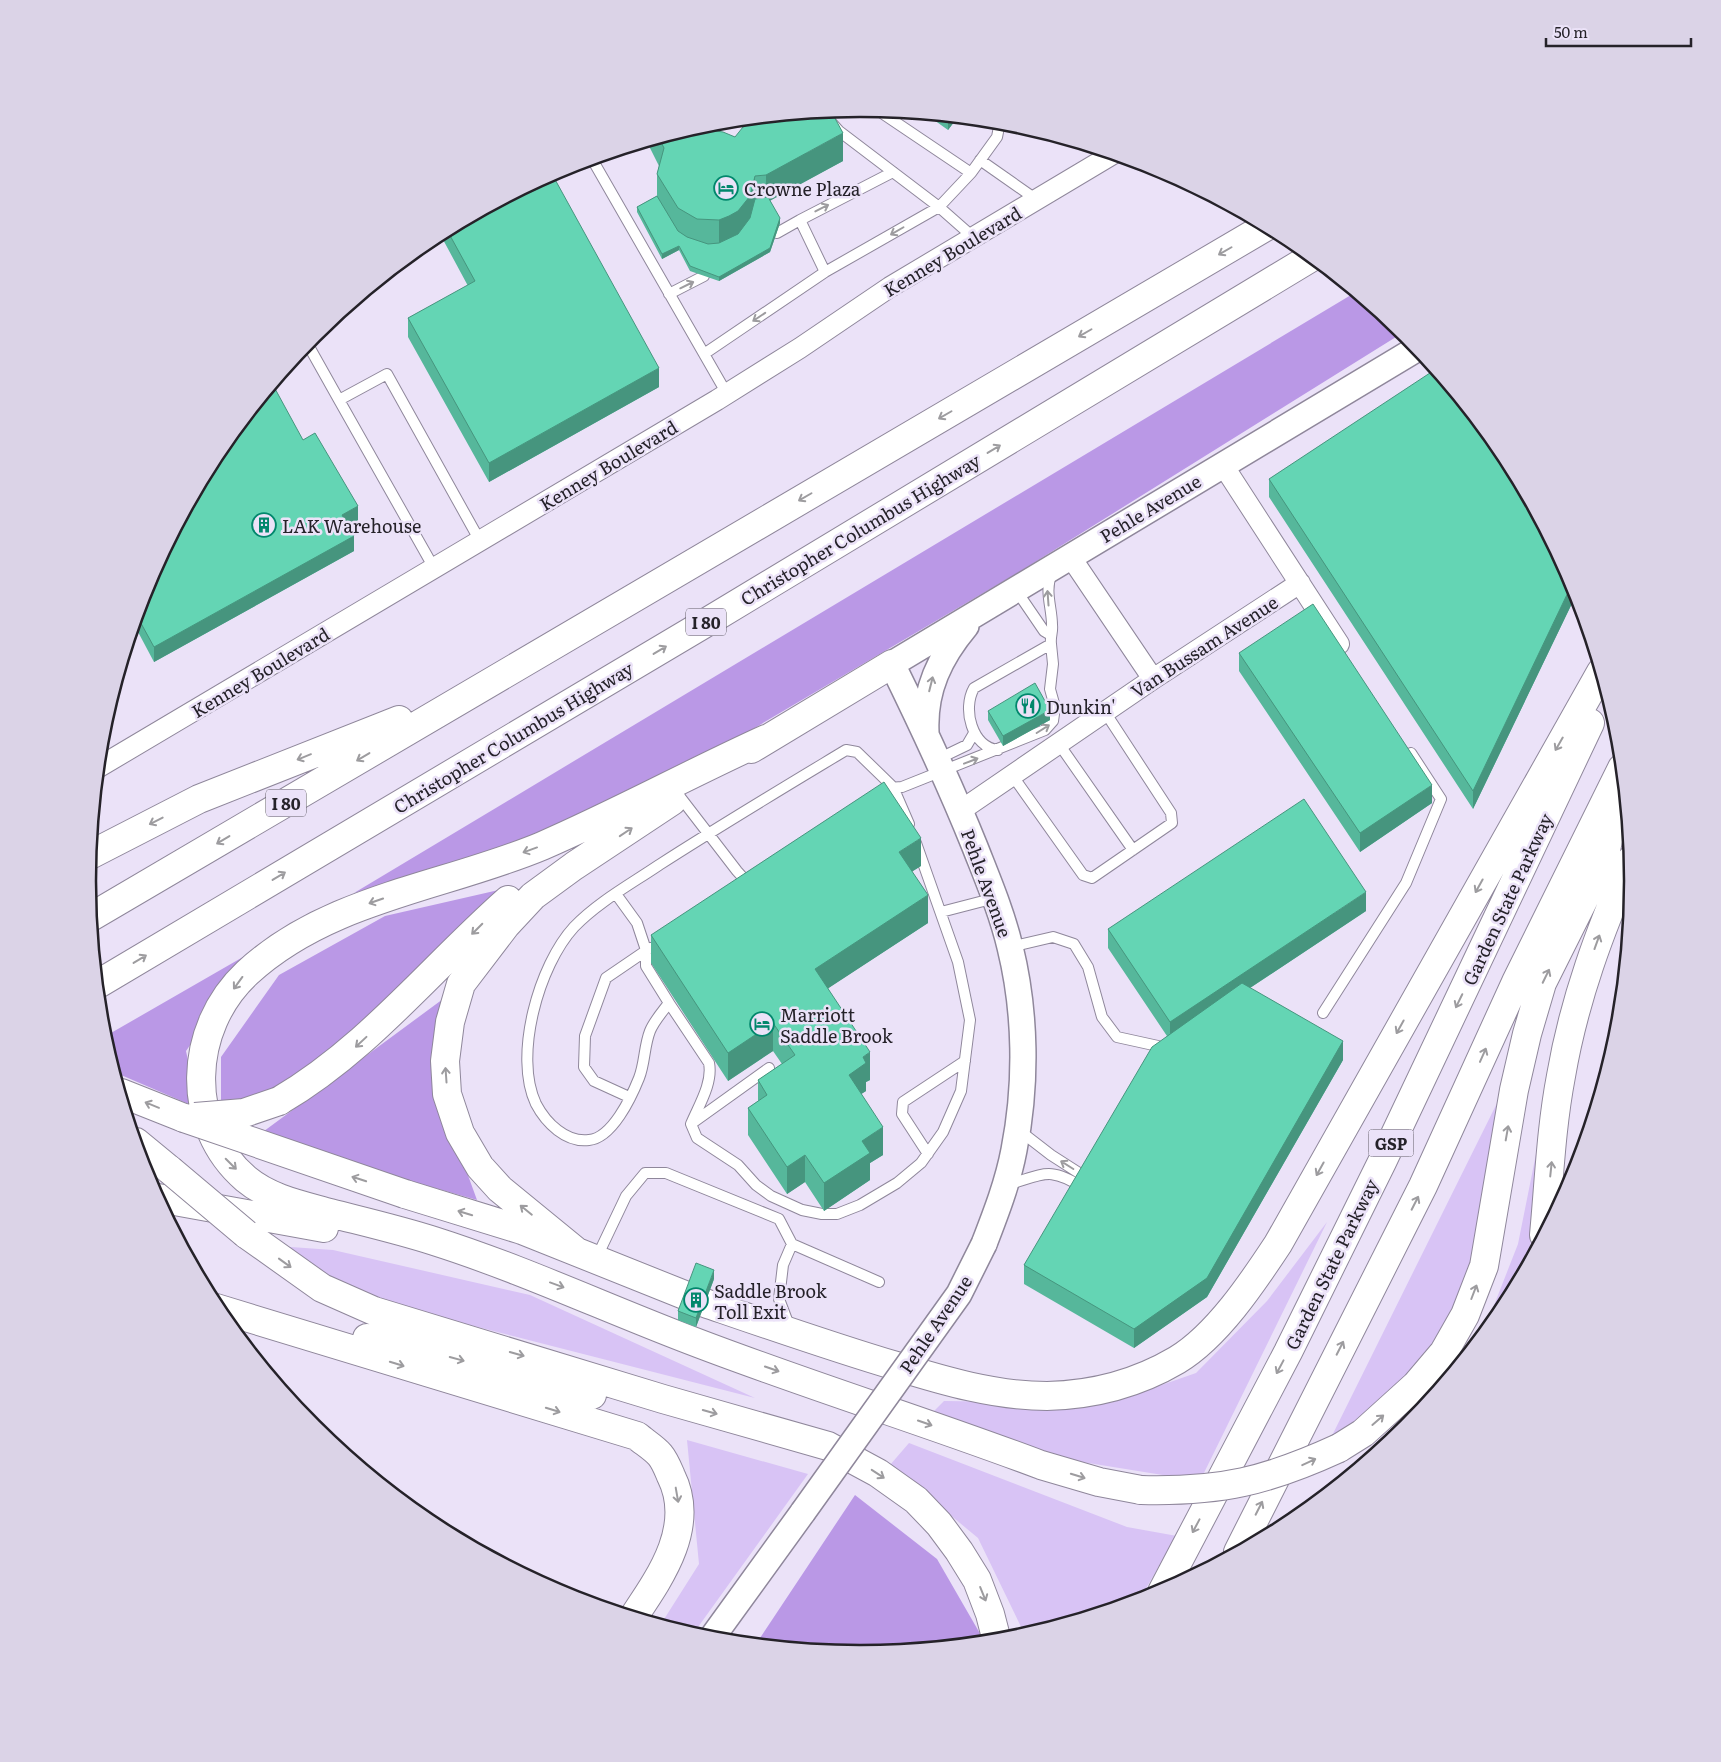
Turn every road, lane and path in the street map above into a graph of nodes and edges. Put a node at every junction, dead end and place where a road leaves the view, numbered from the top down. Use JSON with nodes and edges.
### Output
{"nodes":[{"id":1,"x":827,"y":118,"type":"edge"},
{"id":2,"x":887,"y":118,"type":"edge"},
{"id":3,"x":999,"y":129,"type":"edge"},
{"id":4,"x":1107,"y":157,"type":"edge"},
{"id":5,"x":980,"y":160,"type":"junction"},
{"id":6,"x":595,"y":165,"type":"edge"},
{"id":7,"x":893,"y":172,"type":"junction"},
{"id":8,"x":971,"y":173,"type":"junction"},
{"id":9,"x":1037,"y":200,"type":"junction"},
{"id":10,"x":939,"y":207,"type":"junction"},
{"id":11,"x":800,"y":220,"type":"junction"},
{"id":12,"x":1261,"y":230,"type":"edge"},
{"id":13,"x":777,"y":233,"type":"edge"},
{"id":14,"x":973,"y":237,"type":"junction"},
{"id":15,"x":1306,"y":261,"type":"edge"},
{"id":16,"x":825,"y":272,"type":"junction"},
{"id":17,"x":704,"y":276,"type":"edge"},
{"id":18,"x":669,"y":294,"type":"junction"},
{"id":19,"x":311,"y":350,"type":"edge"},
{"id":20,"x":1411,"y":352,"type":"edge"},
{"id":21,"x":704,"y":354,"type":"junction"},
{"id":22,"x":727,"y":394,"type":"junction"},
{"id":23,"x":339,"y":400,"type":"junction"},
{"id":24,"x":1222,"y":465,"type":"junction"},
{"id":25,"x":480,"y":541,"type":"junction"},
{"id":26,"x":1064,"y":560,"type":"junction"},
{"id":27,"x":434,"y":568,"type":"junction"},
{"id":28,"x":1300,"y":583,"type":"junction"},
{"id":29,"x":1015,"y":590,"type":"junction"},
{"id":30,"x":977,"y":613,"type":"junction"},
{"id":31,"x":1050,"y":639,"type":"junction"},
{"id":32,"x":1349,"y":660,"type":"edge"},
{"id":33,"x":892,"y":664,"type":"junction"},
{"id":34,"x":1597,"y":678,"type":"edge"},
{"id":35,"x":1153,"y":679,"type":"junction"},
{"id":36,"x":480,"y":688,"type":"junction"},
{"id":37,"x":1602,"y":696,"type":"edge"},
{"id":38,"x":1105,"y":712,"type":"junction"},
{"id":39,"x":926,"y":732,"type":"junction"},
{"id":40,"x":974,"y":734,"type":"junction"},
{"id":41,"x":1403,"y":742,"type":"edge"},
{"id":42,"x":1059,"y":744,"type":"junction"},
{"id":43,"x":999,"y":750,"type":"junction"},
{"id":44,"x":106,"y":763,"type":"edge"},
{"id":45,"x":941,"y":765,"type":"junction"},
{"id":46,"x":1012,"y":775,"type":"junction"},
{"id":47,"x":1618,"y":778,"type":"edge"},
{"id":48,"x":1619,"y":786,"type":"edge"},
{"id":49,"x":893,"y":787,"type":"junction"},
{"id":50,"x":675,"y":790,"type":"junction"},
{"id":51,"x":880,"y":790,"type":"edge"},
{"id":52,"x":639,"y":802,"type":"junction"},
{"id":53,"x":960,"y":811,"type":"junction"},
{"id":54,"x":708,"y":834,"type":"junction"},
{"id":55,"x":1133,"y":850,"type":"junction"},
{"id":56,"x":97,"y":851,"type":"edge"},
{"id":57,"x":762,"y":870,"type":"edge"},
{"id":58,"x":1625,"y":874,"type":"edge"},
{"id":59,"x":616,"y":894,"type":"junction"},
{"id":60,"x":995,"y":898,"type":"junction"},
{"id":61,"x":941,"y":912,"type":"junction"},
{"id":62,"x":97,"y":913,"type":"edge"},
{"id":63,"x":661,"y":939,"type":"edge"},
{"id":64,"x":1010,"y":947,"type":"junction"},
{"id":65,"x":646,"y":950,"type":"junction"},
{"id":66,"x":103,"y":981,"type":"edge"},
{"id":67,"x":669,"y":1003,"type":"junction"},
{"id":68,"x":1323,"y":1013,"type":"dead end"},
{"id":69,"x":1166,"y":1056,"type":"edge"},
{"id":70,"x":965,"y":1061,"type":"junction"},
{"id":71,"x":769,"y":1068,"type":"dead end"},
{"id":72,"x":127,"y":1095,"type":"edge"},
{"id":73,"x":629,"y":1097,"type":"junction"},
{"id":74,"x":184,"y":1118,"type":"junction"},
{"id":75,"x":691,"y":1124,"type":"junction"},
{"id":76,"x":1017,"y":1129,"type":"junction"},
{"id":77,"x":145,"y":1150,"type":"edge"},
{"id":78,"x":928,"y":1154,"type":"junction"},
{"id":79,"x":1005,"y":1185,"type":"junction"},
{"id":80,"x":166,"y":1199,"type":"edge"},
{"id":81,"x":1546,"y":1220,"type":"edge"},
{"id":82,"x":792,"y":1244,"type":"junction"},
{"id":83,"x":586,"y":1256,"type":"junction"},
{"id":84,"x":511,"y":1268,"type":"junction"},
{"id":85,"x":879,"y":1282,"type":"dead end"},
{"id":86,"x":218,"y":1294,"type":"edge"},
{"id":87,"x":229,"y":1312,"type":"edge"},
{"id":88,"x":792,"y":1333,"type":"junction"},
{"id":89,"x":663,"y":1399,"type":"junction"},
{"id":90,"x":1242,"y":1543,"type":"edge"},
{"id":91,"x":1168,"y":1580,"type":"edge"},
{"id":92,"x":637,"y":1611,"type":"edge"},
{"id":93,"x":716,"y":1632,"type":"edge"},
{"id":94,"x":996,"y":1633,"type":"edge"}],
"edges":[{"from":1,"to":7,"type":"lane"},
{"from":2,"to":8,"type":"lane"},
{"from":3,"to":5,"type":"lane"},
{"from":4,"to":9,"type":"street","name":"Kenney Boulevard"},
{"from":5,"to":8,"type":"lane"},
{"from":5,"to":9,"type":"lane"},
{"from":6,"to":18,"type":"lane"},
{"from":7,"to":10,"type":"lane"},
{"from":11,"to":7,"type":"lane","one_way":true},
{"from":8,"to":10,"type":"lane"},
{"from":9,"to":14,"type":"street","name":"Kenney Boulevard"},
{"from":10,"to":14,"type":"lane"},
{"from":10,"to":16,"type":"lane","one_way":true},
{"from":11,"to":13,"type":"lane"},
{"from":11,"to":16,"type":"lane"},
{"from":12,"to":36,"type":"highway","number":"I 80","one_way":true},
{"from":14,"to":22,"type":"street","name":"Kenney Boulevard"},
{"from":66,"to":15,"type":"highway","name":"Christopher Columbus Highway","number":"I 80","one_way":true},
{"from":16,"to":21,"type":"lane","one_way":true},
{"from":18,"to":17,"type":"lane","one_way":true},
{"from":18,"to":21,"type":"lane"},
{"from":19,"to":23,"type":"lane"},
{"from":20,"to":24,"type":"street","name":"Pehle Avenue"},
{"from":21,"to":22,"type":"lane"},
{"from":22,"to":25,"type":"street","name":"Kenney Boulevard"},
{"from":23,"to":25,"type":"lane"},
{"from":23,"to":27,"type":"lane"},
{"from":24,"to":26,"type":"street","name":"Pehle Avenue"},
{"from":24,"to":28,"type":"street"},
{"from":25,"to":27,"type":"street","name":"Kenney Boulevard"},
{"from":26,"to":29,"type":"street","name":"Pehle Avenue"},
{"from":31,"to":26,"type":"lane","one_way":true},
{"from":26,"to":35,"type":"street"},
{"from":27,"to":44,"type":"street","name":"Kenney Boulevard"},
{"from":28,"to":32,"type":"street"},
{"from":28,"to":35,"type":"street","name":"Van Bussam Avenue"},
{"from":29,"to":30,"type":"street","name":"Pehle Avenue"},
{"from":29,"to":31,"type":"lane"},
{"from":30,"to":33,"type":"street","name":"Pehle Avenue"},
{"from":39,"to":30,"type":"street","one_way":true},
{"from":31,"to":40,"type":"lane"},
{"from":43,"to":31,"type":"lane","one_way":true},
{"from":33,"to":39,"type":"street","name":"Pehle Avenue"},
{"from":33,"to":50,"type":"highway"},
{"from":34,"to":88,"type":"highway","one_way":true},
{"from":35,"to":38,"type":"street","name":"Van Bussam Avenue"},
{"from":36,"to":56,"type":"highway","one_way":true},
{"from":36,"to":62,"type":"highway","number":"I 80","one_way":true},
{"from":37,"to":91,"type":"highway","name":"Garden State Parkway","number":"GSP","one_way":true},
{"from":38,"to":42,"type":"street","name":"Van Bussam Avenue"},
{"from":38,"to":55,"type":"lane"},
{"from":39,"to":45,"type":"street","name":"Pehle Avenue"},
{"from":40,"to":43,"type":"lane"},
{"from":40,"to":45,"type":"lane"},
{"from":41,"to":68,"type":"lane"},
{"from":42,"to":46,"type":"street","name":"Van Bussam Avenue"},
{"from":42,"to":55,"type":"lane"},
{"from":45,"to":43,"type":"lane","one_way":true},
{"from":45,"to":49,"type":"lane"},
{"from":45,"to":53,"type":"street","name":"Pehle Avenue"},
{"from":46,"to":53,"type":"street","name":"Van Bussam Avenue"},
{"from":46,"to":55,"type":"lane"},
{"from":90,"to":47,"type":"highway","number":"GSP","one_way":true},
{"from":84,"to":48,"type":"highway","one_way":true,"bridge":true},
{"from":49,"to":51,"type":"lane"},
{"from":49,"to":54,"type":"lane"},
{"from":49,"to":61,"type":"lane"},
{"from":50,"to":52,"type":"highway"},
{"from":50,"to":54,"type":"lane"},
{"from":83,"to":50,"type":"highway","one_way":true},
{"from":52,"to":74,"type":"highway","one_way":true,"bridge":true},
{"from":52,"to":84,"type":"highway","one_way":true},
{"from":53,"to":60,"type":"street","name":"Pehle Avenue"},
{"from":54,"to":57,"type":"lane"},
{"from":54,"to":59,"type":"lane"},
{"from":81,"to":58,"type":"highway","one_way":true},
{"from":59,"to":65,"type":"lane"},
{"from":59,"to":73,"type":"lane"},
{"from":60,"to":61,"type":"lane"},
{"from":60,"to":64,"type":"street","name":"Pehle Avenue"},
{"from":61,"to":70,"type":"lane"},
{"from":63,"to":65,"type":"lane"},
{"from":64,"to":69,"type":"lane"},
{"from":64,"to":76,"type":"street","name":"Pehle Avenue"},
{"from":65,"to":67,"type":"lane"},
{"from":65,"to":73,"type":"lane"},
{"from":67,"to":73,"type":"lane"},
{"from":67,"to":75,"type":"lane"},
{"from":70,"to":78,"type":"lane"},
{"from":70,"to":78,"type":"lane"},
{"from":71,"to":75,"type":"lane"},
{"from":74,"to":72,"type":"highway","one_way":true},
{"from":83,"to":74,"type":"highway","one_way":true,"bridge":true},
{"from":75,"to":78,"type":"lane"},
{"from":76,"to":79,"type":"street","name":"Pehle Avenue"},
{"from":79,"to":76,"type":"lane","one_way":true},
{"from":77,"to":89,"type":"highway","one_way":true,"bridge":true},
{"from":79,"to":93,"type":"street","name":"Pehle Avenue","bridge":true},
{"from":80,"to":84,"type":"highway"},
{"from":82,"to":83,"type":"lane"},
{"from":82,"to":85,"type":"lane"},
{"from":82,"to":88,"type":"lane"},
{"from":83,"to":88,"type":"highway"},
{"from":86,"to":89,"type":"highway","one_way":true},
{"from":87,"to":92,"type":"highway","one_way":true},
{"from":89,"to":94,"type":"highway","one_way":true}]}
